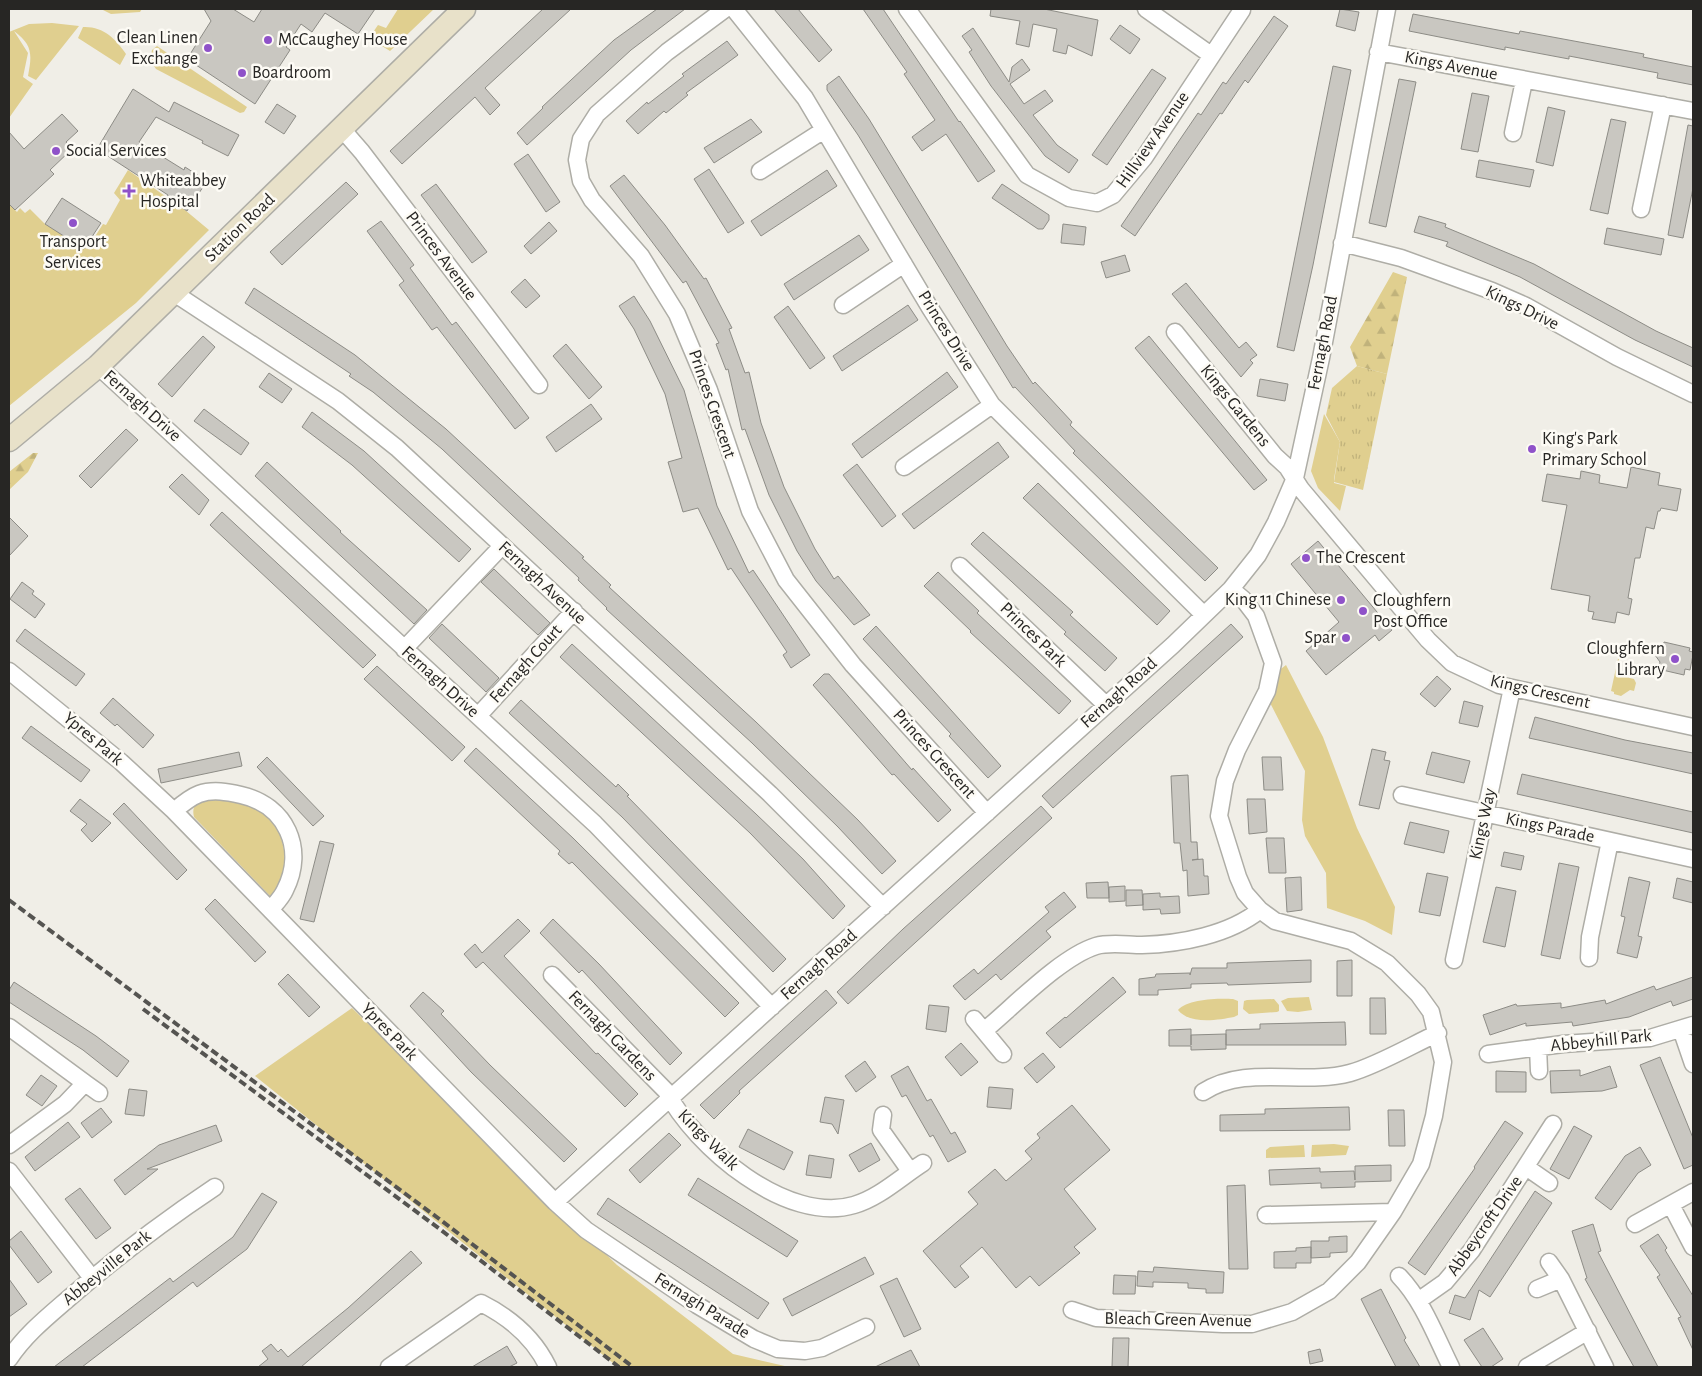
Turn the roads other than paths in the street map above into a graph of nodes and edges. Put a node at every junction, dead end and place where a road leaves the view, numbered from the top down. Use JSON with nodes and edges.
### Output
{"nodes":[{"id":1,"x":464,"y":9,"type":"edge"},
{"id":2,"x":725,"y":9,"type":"edge"},
{"id":3,"x":734,"y":9,"type":"edge"},
{"id":4,"x":907,"y":9,"type":"edge"},
{"id":5,"x":1146,"y":9,"type":"edge"},
{"id":6,"x":1387,"y":9,"type":"edge"},
{"id":7,"x":1242,"y":10,"type":"edge"},
{"id":8,"x":1378,"y":52,"type":"junction"},
{"id":9,"x":1211,"y":55,"type":"junction"},
{"id":10,"x":1524,"y":81,"type":"junction"},
{"id":11,"x":1663,"y":105,"type":"junction"},
{"id":12,"x":1693,"y":111,"type":"edge"},
{"id":13,"x":342,"y":129,"type":"junction"},
{"id":14,"x":824,"y":130,"type":"junction"},
{"id":15,"x":1513,"y":133,"type":"dead end"},
{"id":16,"x":760,"y":171,"type":"dead end"},
{"id":17,"x":1642,"y":209,"type":"dead end"},
{"id":18,"x":1342,"y":243,"type":"junction"},
{"id":19,"x":904,"y":264,"type":"junction"},
{"id":20,"x":174,"y":293,"type":"junction"},
{"id":21,"x":843,"y":305,"type":"dead end"},
{"id":22,"x":1175,"y":332,"type":"dead end"},
{"id":23,"x":98,"y":366,"type":"junction"},
{"id":24,"x":539,"y":385,"type":"dead end"},
{"id":25,"x":1693,"y":394,"type":"edge"},
{"id":26,"x":992,"y":405,"type":"junction"},
{"id":27,"x":9,"y":440,"type":"edge"},
{"id":28,"x":904,"y":467,"type":"dead end"},
{"id":29,"x":1295,"y":478,"type":"junction"},
{"id":30,"x":502,"y":546,"type":"junction"},
{"id":31,"x":960,"y":566,"type":"dead end"},
{"id":32,"x":1231,"y":589,"type":"junction"},
{"id":33,"x":574,"y":611,"type":"junction"},
{"id":34,"x":1204,"y":615,"type":"junction"},
{"id":35,"x":404,"y":649,"type":"junction"},
{"id":36,"x":9,"y":671,"type":"edge"},
{"id":37,"x":1512,"y":688,"type":"junction"},
{"id":38,"x":1106,"y":705,"type":"junction"},
{"id":39,"x":478,"y":716,"type":"junction"},
{"id":40,"x":1693,"y":727,"type":"edge"},
{"id":41,"x":1402,"y":795,"type":"dead end"},
{"id":42,"x":174,"y":811,"type":"junction"},
{"id":43,"x":987,"y":812,"type":"junction"},
{"id":44,"x":1485,"y":813,"type":"junction"},
{"id":45,"x":1610,"y":841,"type":"junction"},
{"id":46,"x":1693,"y":859,"type":"edge"},
{"id":47,"x":883,"y":907,"type":"junction"},
{"id":48,"x":271,"y":909,"type":"junction"},
{"id":49,"x":1260,"y":910,"type":"junction"},
{"id":50,"x":1589,"y":958,"type":"dead end"},
{"id":51,"x":1454,"y":960,"type":"dead end"},
{"id":52,"x":552,"y":975,"type":"dead end"},
{"id":53,"x":772,"y":1007,"type":"junction"},
{"id":54,"x":9,"y":1027,"type":"edge"},
{"id":55,"x":1687,"y":1027,"type":"edge"},
{"id":56,"x":1438,"y":1033,"type":"junction"},
{"id":57,"x":1538,"y":1047,"type":"junction"},
{"id":58,"x":1004,"y":1054,"type":"dead end"},
{"id":59,"x":1488,"y":1054,"type":"dead end"},
{"id":60,"x":1693,"y":1064,"type":"edge"},
{"id":61,"x":1539,"y":1071,"type":"dead end"},
{"id":62,"x":85,"y":1083,"type":"junction"},
{"id":63,"x":1203,"y":1092,"type":"dead end"},
{"id":64,"x":99,"y":1094,"type":"dead end"},
{"id":65,"x":670,"y":1100,"type":"junction"},
{"id":66,"x":883,"y":1115,"type":"dead end"},
{"id":67,"x":1553,"y":1124,"type":"dead end"},
{"id":68,"x":9,"y":1145,"type":"edge"},
{"id":69,"x":1526,"y":1167,"type":"junction"},
{"id":70,"x":9,"y":1171,"type":"edge"},
{"id":71,"x":1549,"y":1183,"type":"dead end"},
{"id":72,"x":216,"y":1187,"type":"dead end"},
{"id":73,"x":1693,"y":1192,"type":"edge"},
{"id":74,"x":555,"y":1202,"type":"junction"},
{"id":75,"x":1671,"y":1205,"type":"junction"},
{"id":76,"x":1394,"y":1212,"type":"junction"},
{"id":77,"x":1266,"y":1215,"type":"dead end"},
{"id":78,"x":1635,"y":1224,"type":"dead end"},
{"id":79,"x":1693,"y":1248,"type":"edge"},
{"id":80,"x":1548,"y":1262,"type":"dead end"},
{"id":81,"x":1399,"y":1276,"type":"dead end"},
{"id":82,"x":92,"y":1278,"type":"junction"},
{"id":83,"x":1561,"y":1279,"type":"junction"},
{"id":84,"x":1537,"y":1289,"type":"dead end"},
{"id":85,"x":1418,"y":1301,"type":"junction"},
{"id":86,"x":1072,"y":1310,"type":"dead end"},
{"id":87,"x":866,"y":1327,"type":"dead end"},
{"id":88,"x":1588,"y":1331,"type":"junction"},
{"id":89,"x":9,"y":1359,"type":"edge"},
{"id":90,"x":389,"y":1367,"type":"edge"},
{"id":91,"x":548,"y":1367,"type":"edge"},
{"id":92,"x":1452,"y":1367,"type":"edge"},
{"id":93,"x":1527,"y":1367,"type":"edge"},
{"id":94,"x":1605,"y":1367,"type":"edge"}],
"edges":[{"from":1,"to":13,"type":"main road","name":"Station Road"},
{"from":2,"to":43,"type":"street","name":"Princes Crescent"},
{"from":3,"to":14,"type":"street","name":"Princes Drive"},
{"from":4,"to":9,"type":"street","name":"Hillview Avenue"},
{"from":5,"to":9,"type":"street"},
{"from":6,"to":8,"type":"street","name":"Fernagh Road"},
{"from":7,"to":9,"type":"street","name":"Hillview Avenue"},
{"from":8,"to":10,"type":"street","name":"Kings Avenue"},
{"from":8,"to":18,"type":"street","name":"Fernagh Road"},
{"from":10,"to":11,"type":"street","name":"Kings Avenue"},
{"from":10,"to":15,"type":"street"},
{"from":11,"to":12,"type":"street","name":"Kings Avenue"},
{"from":11,"to":17,"type":"street"},
{"from":13,"to":20,"type":"main road","name":"Station Road"},
{"from":13,"to":24,"type":"street","name":"Princes Avenue"},
{"from":14,"to":16,"type":"street"},
{"from":14,"to":19,"type":"street","name":"Princes Drive"},
{"from":18,"to":25,"type":"street","name":"Kings Drive"},
{"from":18,"to":29,"type":"street","name":"Fernagh Road"},
{"from":19,"to":21,"type":"street"},
{"from":19,"to":26,"type":"street","name":"Princes Drive"},
{"from":20,"to":23,"type":"main road","name":"Station Road"},
{"from":20,"to":30,"type":"street","name":"Fernagh Avenue"},
{"from":22,"to":29,"type":"street","name":"Kings Gardens"},
{"from":23,"to":27,"type":"main road","name":"Station Road"},
{"from":23,"to":35,"type":"street","name":"Fernagh Drive"},
{"from":26,"to":28,"type":"street"},
{"from":26,"to":34,"type":"street","name":"Princes Drive"},
{"from":29,"to":32,"type":"street","name":"Fernagh Road"},
{"from":29,"to":37,"type":"street","name":"Kings Crescent"},
{"from":30,"to":33,"type":"street","name":"Fernagh Avenue"},
{"from":30,"to":35,"type":"street"},
{"from":31,"to":38,"type":"street","name":"Princes Park"},
{"from":32,"to":34,"type":"street","name":"Fernagh Road"},
{"from":32,"to":49,"type":"street","name":"Bleach Green Avenue"},
{"from":33,"to":39,"type":"street","name":"Fernagh Court"},
{"from":33,"to":47,"type":"street","name":"Fernagh Avenue"},
{"from":34,"to":38,"type":"street","name":"Fernagh Road"},
{"from":35,"to":39,"type":"street","name":"Fernagh Drive"},
{"from":36,"to":42,"type":"street","name":"Ypres Park"},
{"from":37,"to":40,"type":"street","name":"Kings Crescent"},
{"from":37,"to":44,"type":"street","name":"Kings Way"},
{"from":38,"to":43,"type":"street","name":"Fernagh Road"},
{"from":39,"to":53,"type":"street","name":"Fernagh Drive"},
{"from":41,"to":44,"type":"street","name":"Kings Parade"},
{"from":42,"to":48,"type":"street","name":"Ypres Park"},
{"from":42,"to":48,"type":"street"},
{"from":43,"to":47,"type":"street","name":"Fernagh Road"},
{"from":44,"to":45,"type":"street","name":"Kings Parade"},
{"from":44,"to":51,"type":"street","name":"Kings Way"},
{"from":45,"to":46,"type":"street","name":"Kings Parade"},
{"from":45,"to":50,"type":"street","name":"Kings Parade"},
{"from":47,"to":53,"type":"street","name":"Fernagh Road"},
{"from":48,"to":74,"type":"street","name":"Ypres Park"},
{"from":49,"to":56,"type":"street","name":"Bleach Green Avenue"},
{"from":49,"to":58,"type":"street"},
{"from":52,"to":65,"type":"street","name":"Fernagh Gardens"},
{"from":53,"to":65,"type":"street","name":"Fernagh Road"},
{"from":54,"to":62,"type":"street"},
{"from":55,"to":57,"type":"street","name":"Abbeyhill Park"},
{"from":55,"to":60,"type":"street"},
{"from":56,"to":63,"type":"street"},
{"from":56,"to":76,"type":"street","name":"Bleach Green Avenue"},
{"from":57,"to":59,"type":"street","name":"Abbeyhill Park"},
{"from":57,"to":61,"type":"street","name":"Abbeyhill Park"},
{"from":62,"to":64,"type":"street"},
{"from":62,"to":68,"type":"street"},
{"from":65,"to":66,"type":"street","name":"Kings Walk"},
{"from":65,"to":74,"type":"street","name":"Fernagh Road"},
{"from":67,"to":69,"type":"street","name":"Abbeycroft Drive"},
{"from":69,"to":71,"type":"street","name":"Abbeycroft Drive"},
{"from":69,"to":85,"type":"street","name":"Abbeycroft Drive"},
{"from":70,"to":82,"type":"street"},
{"from":72,"to":82,"type":"street","name":"Abbeyville Park"},
{"from":73,"to":75,"type":"street"},
{"from":74,"to":87,"type":"street","name":"Fernagh Parade"},
{"from":75,"to":78,"type":"street"},
{"from":75,"to":79,"type":"street"},
{"from":76,"to":77,"type":"street"},
{"from":76,"to":86,"type":"street","name":"Bleach Green Avenue"},
{"from":80,"to":83,"type":"street"},
{"from":81,"to":85,"type":"street"},
{"from":82,"to":89,"type":"street","name":"Abbeyville Park"},
{"from":83,"to":84,"type":"street"},
{"from":83,"to":88,"type":"street"},
{"from":85,"to":92,"type":"street"},
{"from":88,"to":93,"type":"street"},
{"from":88,"to":94,"type":"street"},
{"from":90,"to":91,"type":"street"}]}
